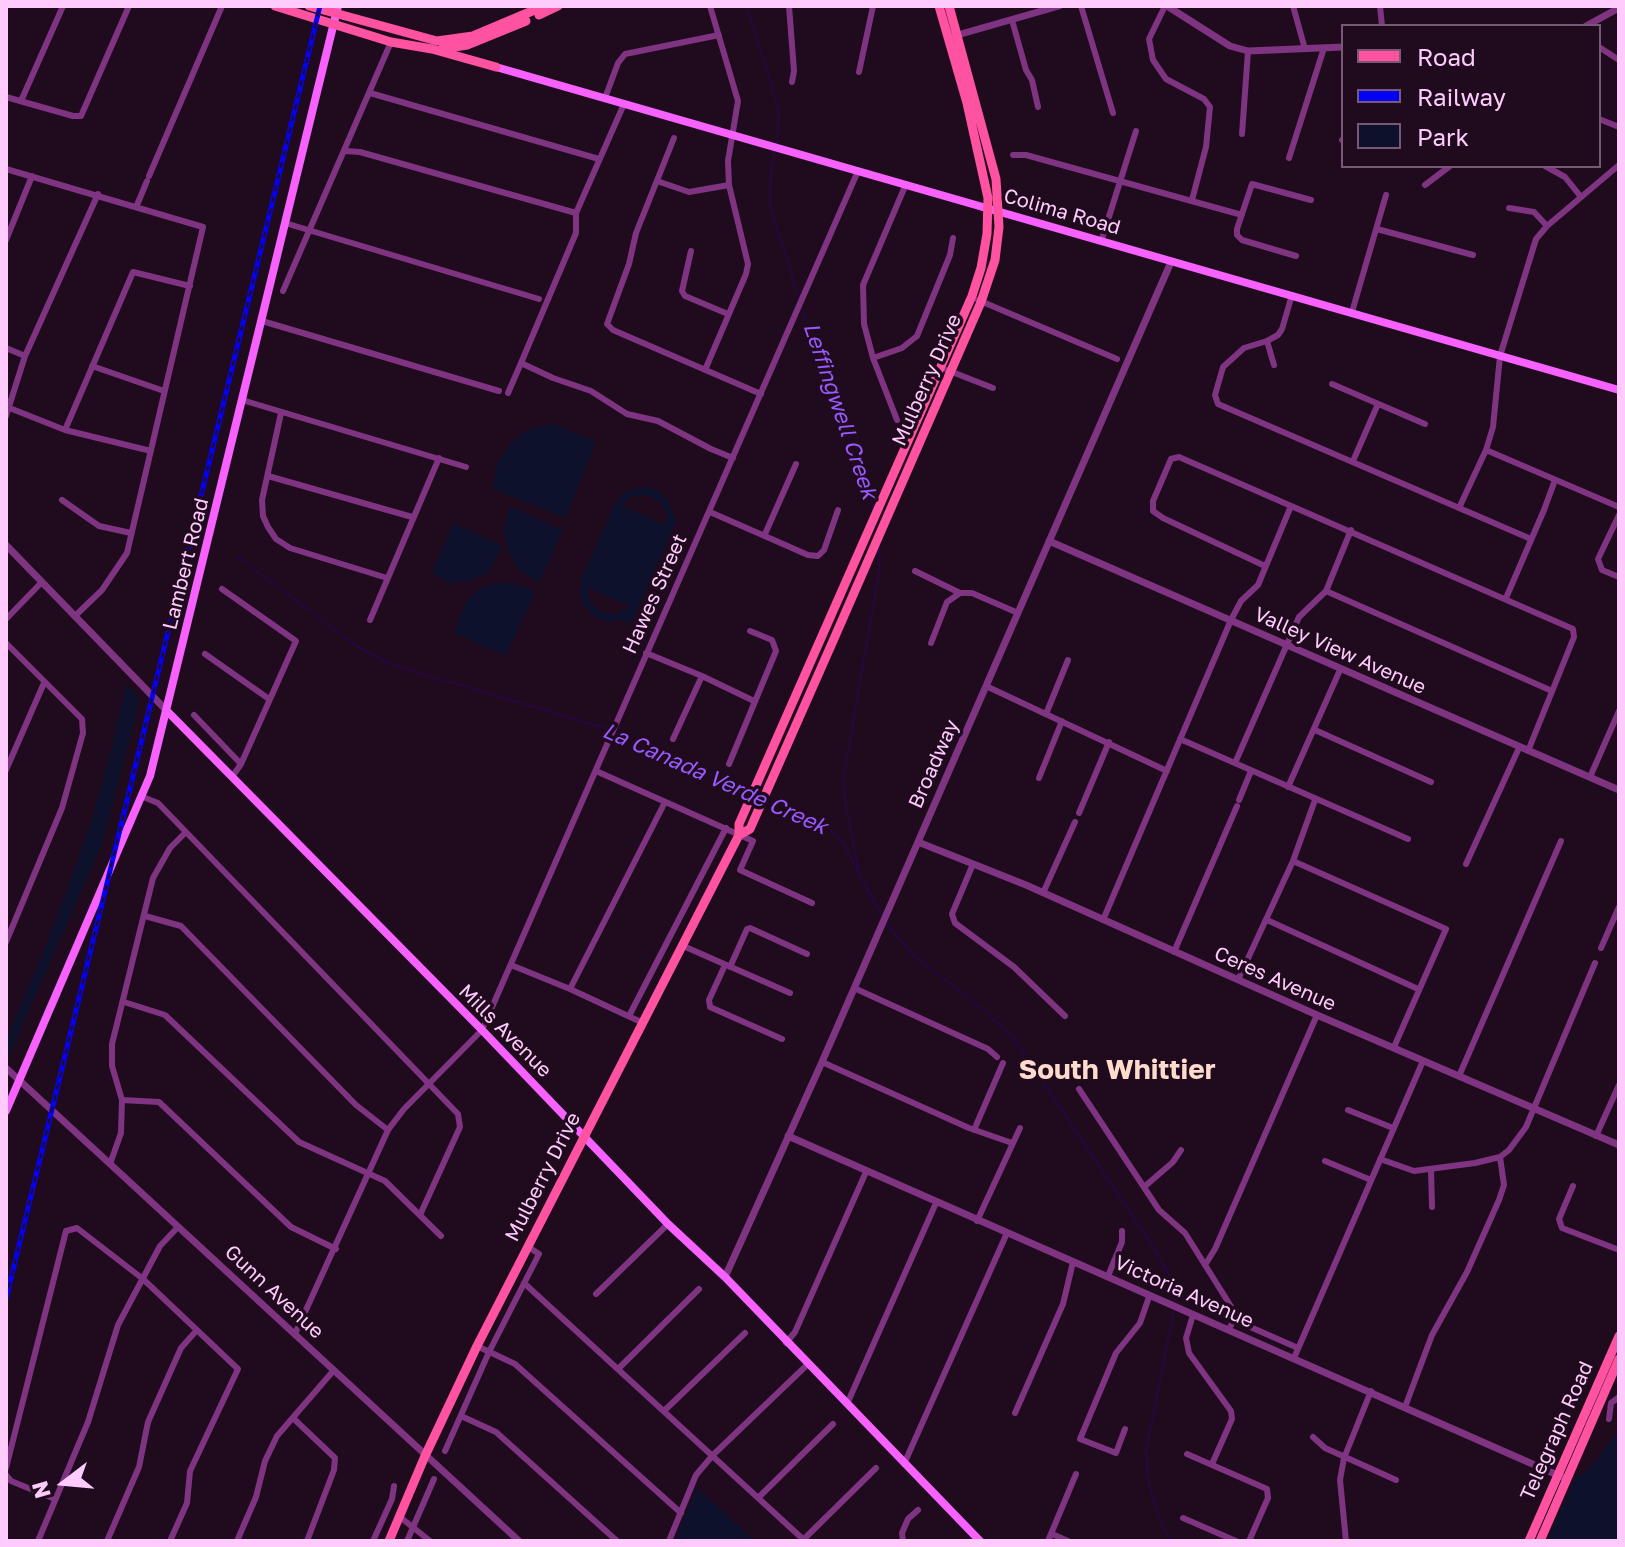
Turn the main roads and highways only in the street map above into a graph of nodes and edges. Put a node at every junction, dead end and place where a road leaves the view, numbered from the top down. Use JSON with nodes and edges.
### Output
{"nodes":[{"id":1,"x":275,"y":6,"type":"edge"},
{"id":2,"x":309,"y":6,"type":"edge"},
{"id":3,"x":544,"y":6,"type":"edge"},
{"id":4,"x":558,"y":6,"type":"edge"},
{"id":5,"x":939,"y":6,"type":"edge"},
{"id":6,"x":949,"y":6,"type":"edge"},
{"id":7,"x":337,"y":9,"type":"edge"},
{"id":8,"x":334,"y":25,"type":"junction"},
{"id":9,"x":953,"y":37,"type":"junction"},
{"id":10,"x":469,"y":40,"type":"junction"},
{"id":11,"x":434,"y":45,"type":"junction"},
{"id":12,"x":496,"y":67,"type":"junction"},
{"id":13,"x":994,"y":211,"type":"junction"},
{"id":14,"x":976,"y":299,"type":"junction"},
{"id":15,"x":1619,"y":390,"type":"edge"},
{"id":16,"x":889,"y":498,"type":"junction"},
{"id":17,"x":869,"y":544,"type":"junction"},
{"id":18,"x":835,"y":608,"type":"junction"},
{"id":19,"x":827,"y":656,"type":"junction"},
{"id":20,"x":167,"y":711,"type":"junction"},
{"id":21,"x":739,"y":835,"type":"junction"},
{"id":22,"x":6,"y":1111,"type":"edge"},
{"id":23,"x":585,"y":1136,"type":"junction"},
{"id":24,"x":1619,"y":1336,"type":"edge"},
{"id":25,"x":1619,"y":1359,"type":"edge"},
{"id":26,"x":1562,"y":1477,"type":"junction"},
{"id":27,"x":969,"y":1537,"type":"edge"},
{"id":28,"x":389,"y":1541,"type":"edge"},
{"id":29,"x":980,"y":1541,"type":"edge"},
{"id":30,"x":1529,"y":1541,"type":"edge"},
{"id":31,"x":1540,"y":1541,"type":"edge"}],
"edges":[{"from":1,"to":8,"type":"main road"},
{"from":2,"to":7,"type":"main road"},
{"from":3,"to":10,"type":"main road"},
{"from":4,"to":10,"type":"main road"},
{"from":5,"to":9,"type":"main road","name":"Mulberry Drive"},
{"from":6,"to":9,"type":"main road","name":"Mulberry Drive"},
{"from":7,"to":8,"type":"main road","name":"Lambert Road"},
{"from":7,"to":11,"type":"main road"},
{"from":8,"to":11,"type":"main road"},
{"from":8,"to":20,"type":"main road","name":"Lambert Road"},
{"from":9,"to":13,"type":"main road","name":"Mulberry Drive"},
{"from":10,"to":11,"type":"main road"},
{"from":10,"to":12,"type":"main road"},
{"from":11,"to":12,"type":"main road"},
{"from":12,"to":13,"type":"main road","name":"Colima Road"},
{"from":13,"to":14,"type":"main road","name":"Mulberry Drive"},
{"from":13,"to":15,"type":"main road","name":"Colima Road"},
{"from":14,"to":16,"type":"main road","name":"Mulberry Drive"},
{"from":14,"to":16,"type":"main road","name":"Mulberry Drive"},
{"from":16,"to":17,"type":"main road","name":"Mulberry Drive"},
{"from":17,"to":18,"type":"main road","name":"Mulberry Drive"},
{"from":17,"to":19,"type":"main road","name":"Mulberry Drive"},
{"from":18,"to":19,"type":"main road"},
{"from":18,"to":21,"type":"main road","name":"Mulberry Drive"},
{"from":19,"to":21,"type":"main road","name":"Mulberry Drive"},
{"from":20,"to":22,"type":"main road","name":"Lambert Road"},
{"from":20,"to":23,"type":"main road","name":"Mills Avenue"},
{"from":21,"to":23,"type":"main road","name":"Mulberry Drive"},
{"from":23,"to":27,"type":"main road","name":"Mills Avenue"},
{"from":23,"to":28,"type":"main road","name":"Mulberry Drive"},
{"from":24,"to":26,"type":"main road","name":"Telegraph Road"},
{"from":25,"to":26,"type":"main road","name":"Telegraph Road"},
{"from":26,"to":30,"type":"main road","name":"Telegraph Road"},
{"from":26,"to":31,"type":"main road","name":"Telegraph Road"},
{"from":27,"to":29,"type":"main road","name":"Mills Avenue"}]}
